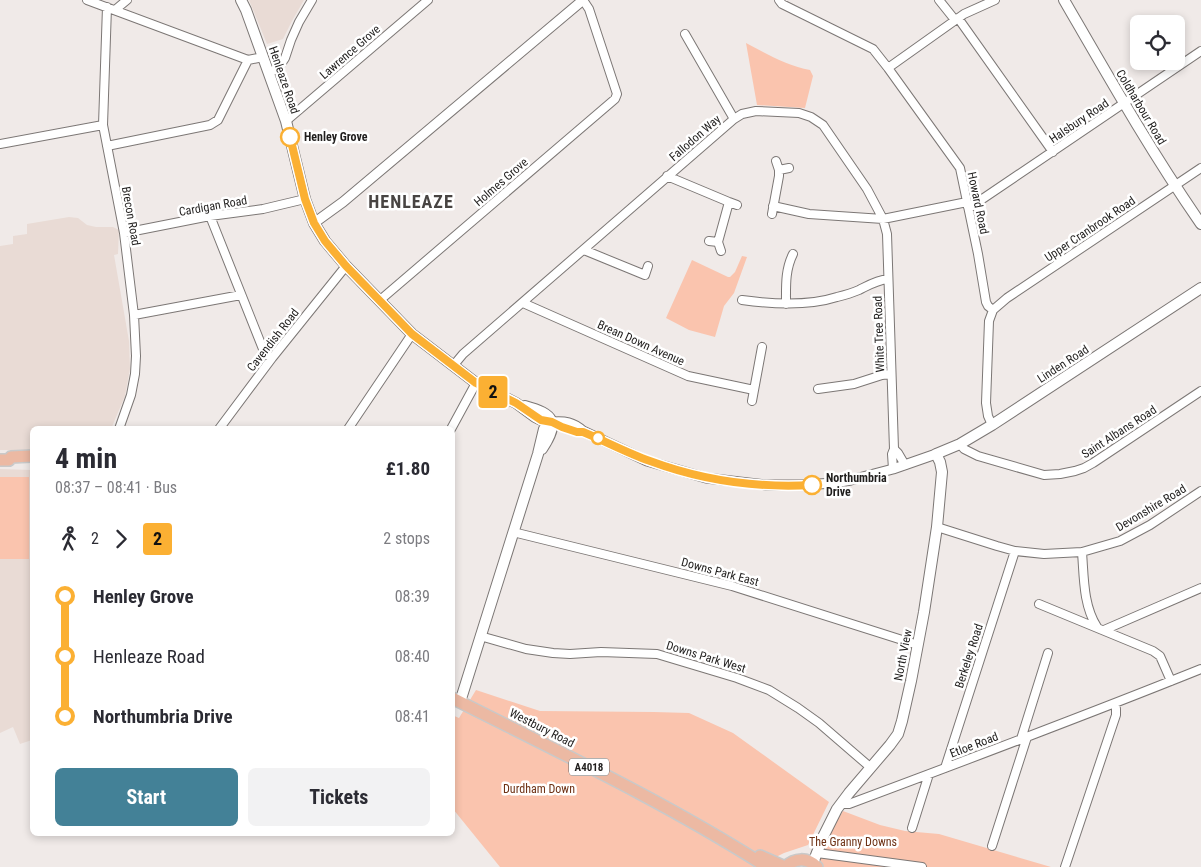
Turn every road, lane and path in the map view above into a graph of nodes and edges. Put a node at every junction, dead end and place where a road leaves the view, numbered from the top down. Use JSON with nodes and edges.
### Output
{"nodes":[{"id":1,"x":87,"y":0,"type":"edge"},
{"id":2,"x":127,"y":0,"type":"edge"},
{"id":3,"x":241,"y":0,"type":"edge"},
{"id":4,"x":312,"y":0,"type":"edge"},
{"id":5,"x":428,"y":0,"type":"edge"},
{"id":6,"x":583,"y":0,"type":"edge"},
{"id":7,"x":938,"y":0,"type":"edge"},
{"id":8,"x":995,"y":0,"type":"edge"},
{"id":9,"x":1064,"y":0,"type":"edge"},
{"id":10,"x":781,"y":2,"type":"edge"},
{"id":11,"x":111,"y":9,"type":"junction"},
{"id":12,"x":957,"y":19,"type":"junction"},
{"id":13,"x":685,"y":34,"type":"dead end"},
{"id":14,"x":1201,"y":51,"type":"edge"},
{"id":15,"x":263,"y":57,"type":"junction"},
{"id":16,"x":248,"y":60,"type":"junction"},
{"id":17,"x":888,"y":68,"type":"junction"},
{"id":18,"x":270,"y":73,"type":"junction"},
{"id":19,"x":1125,"y":103,"type":"junction"},
{"id":20,"x":734,"y":119,"type":"junction"},
{"id":21,"x":286,"y":121,"type":"junction"},
{"id":22,"x":103,"y":125,"type":"junction"},
{"id":23,"x":0,"y":144,"type":"edge"},
{"id":24,"x":107,"y":146,"type":"junction"},
{"id":25,"x":1052,"y":152,"type":"junction"},
{"id":26,"x":776,"y":161,"type":"dead end"},
{"id":27,"x":789,"y":168,"type":"dead end"},
{"id":28,"x":1201,"y":168,"type":"edge"},
{"id":29,"x":779,"y":170,"type":"junction"},
{"id":30,"x":667,"y":176,"type":"junction"},
{"id":31,"x":1174,"y":186,"type":"junction"},
{"id":32,"x":305,"y":199,"type":"junction"},
{"id":33,"x":967,"y":205,"type":"junction"},
{"id":34,"x":210,"y":216,"type":"junction"},
{"id":35,"x":883,"y":219,"type":"junction"},
{"id":36,"x":314,"y":223,"type":"junction"},
{"id":37,"x":1201,"y":224,"type":"edge"},
{"id":38,"x":124,"y":234,"type":"junction"},
{"id":39,"x":709,"y":241,"type":"dead end"},
{"id":40,"x":718,"y":242,"type":"junction"},
{"id":41,"x":584,"y":250,"type":"junction"},
{"id":42,"x":721,"y":251,"type":"dead end"},
{"id":43,"x":780,"y":257,"type":"dead end"},
{"id":44,"x":346,"y":266,"type":"junction"},
{"id":45,"x":648,"y":266,"type":"dead end"},
{"id":46,"x":888,"y":279,"type":"junction"},
{"id":47,"x":1201,"y":288,"type":"edge"},
{"id":48,"x":241,"y":295,"type":"junction"},
{"id":49,"x":742,"y":300,"type":"dead end"},
{"id":50,"x":379,"y":301,"type":"junction"},
{"id":51,"x":757,"y":302,"type":"junction"},
{"id":52,"x":523,"y":303,"type":"junction"},
{"id":53,"x":786,"y":304,"type":"junction"},
{"id":54,"x":993,"y":310,"type":"junction"},
{"id":55,"x":756,"y":312,"type":"dead end"},
{"id":56,"x":134,"y":315,"type":"junction"},
{"id":57,"x":412,"y":334,"type":"junction"},
{"id":58,"x":762,"y":347,"type":"dead end"},
{"id":59,"x":272,"y":358,"type":"junction"},
{"id":60,"x":453,"y":366,"type":"junction"},
{"id":61,"x":891,"y":374,"type":"junction"},
{"id":62,"x":476,"y":383,"type":"junction"},
{"id":63,"x":818,"y":388,"type":"dead end"},
{"id":64,"x":754,"y":390,"type":"junction"},
{"id":65,"x":1201,"y":392,"type":"edge"},
{"id":66,"x":752,"y":401,"type":"dead end"},
{"id":67,"x":552,"y":422,"type":"junction"},
{"id":68,"x":992,"y":425,"type":"junction"},
{"id":69,"x":120,"y":426,"type":"edge"},
{"id":70,"x":221,"y":426,"type":"edge"},
{"id":71,"x":350,"y":426,"type":"edge"},
{"id":72,"x":453,"y":426,"type":"edge"},
{"id":73,"x":960,"y":444,"type":"junction"},
{"id":74,"x":894,"y":449,"type":"junction"},
{"id":75,"x":936,"y":454,"type":"junction"},
{"id":76,"x":30,"y":456,"type":"edge"},
{"id":77,"x":4,"y":457,"type":"edge"},
{"id":78,"x":905,"y":465,"type":"junction"},
{"id":79,"x":892,"y":470,"type":"junction"},
{"id":80,"x":1201,"y":491,"type":"edge"},
{"id":81,"x":937,"y":527,"type":"junction"},
{"id":82,"x":513,"y":532,"type":"junction"},
{"id":83,"x":1015,"y":551,"type":"junction"},
{"id":84,"x":1082,"y":552,"type":"junction"},
{"id":85,"x":1201,"y":588,"type":"edge"},
{"id":86,"x":1039,"y":604,"type":"dead end"},
{"id":87,"x":1100,"y":629,"type":"junction"},
{"id":88,"x":480,"y":636,"type":"junction"},
{"id":89,"x":918,"y":645,"type":"junction"},
{"id":90,"x":1048,"y":652,"type":"dead end"},
{"id":91,"x":1201,"y":669,"type":"edge"},
{"id":92,"x":1171,"y":681,"type":"junction"},
{"id":93,"x":456,"y":700,"type":"edge"},
{"id":94,"x":1115,"y":703,"type":"junction"},
{"id":95,"x":1024,"y":738,"type":"junction"},
{"id":96,"x":870,"y":768,"type":"junction"},
{"id":97,"x":945,"y":768,"type":"junction"},
{"id":98,"x":929,"y":774,"type":"junction"},
{"id":99,"x":840,"y":804,"type":"junction"},
{"id":100,"x":912,"y":828,"type":"dead end"},
{"id":101,"x":724,"y":840,"type":"junction"},
{"id":102,"x":992,"y":846,"type":"dead end"},
{"id":103,"x":813,"y":861,"type":"edge"},
{"id":104,"x":768,"y":867,"type":"edge"},
{"id":105,"x":785,"y":867,"type":"edge"},
{"id":106,"x":922,"y":867,"type":"edge"},
{"id":107,"x":1065,"y":867,"type":"edge"}],
"edges":[{"from":1,"to":11,"type":"street"},
{"from":2,"to":11,"type":"street"},
{"from":3,"to":15,"type":"main road","name":"Henleaze Road"},
{"from":4,"to":18,"type":"street"},
{"from":5,"to":21,"type":"street","name":"Lawrence Grove"},
{"from":6,"to":36,"type":"street"},
{"from":6,"to":50,"type":"street","name":"Holmes Grove"},
{"from":7,"to":12,"type":"street"},
{"from":8,"to":12,"type":"street"},
{"from":9,"to":19,"type":"main road","name":"Coldharbour Road"},
{"from":10,"to":17,"type":"street","name":"Howard Road"},
{"from":11,"to":16,"type":"street"},
{"from":11,"to":22,"type":"street","name":"Brecon Road"},
{"from":12,"to":17,"type":"street"},
{"from":12,"to":25,"type":"street"},
{"from":13,"to":20,"type":"street"},
{"from":14,"to":19,"type":"street","name":"Halsbury Road"},
{"from":15,"to":16,"type":"street"},
{"from":15,"to":18,"type":"main road","name":"Henleaze Road"},
{"from":16,"to":24,"type":"street"},
{"from":17,"to":33,"type":"street","name":"Howard Road"},
{"from":18,"to":21,"type":"main road","name":"Henleaze Road"},
{"from":19,"to":25,"type":"street","name":"Halsbury Road"},
{"from":19,"to":31,"type":"main road","name":"Coldharbour Road"},
{"from":20,"to":30,"type":"street","name":"Fallodon Way"},
{"from":20,"to":35,"type":"street","name":"Fallodon Way"},
{"from":21,"to":32,"type":"main road","name":"Henleaze Road"},
{"from":22,"to":23,"type":"street"},
{"from":22,"to":24,"type":"street","name":"Brecon Road"},
{"from":24,"to":38,"type":"street","name":"Brecon Road"},
{"from":25,"to":33,"type":"street","name":"Halsbury Road"},
{"from":26,"to":29,"type":"street"},
{"from":27,"to":29,"type":"street"},
{"from":28,"to":31,"type":"street","name":"Upper Cranbrook Road"},
{"from":29,"to":35,"type":"street"},
{"from":30,"to":40,"type":"street"},
{"from":30,"to":41,"type":"street","name":"Fallodon Way"},
{"from":31,"to":37,"type":"main road","name":"Coldharbour Road"},
{"from":31,"to":54,"type":"street","name":"Upper Cranbrook Road"},
{"from":32,"to":34,"type":"street","name":"Cardigan Road"},
{"from":32,"to":36,"type":"main road","name":"Henleaze Road"},
{"from":33,"to":35,"type":"street"},
{"from":33,"to":54,"type":"street","name":"Howard Road"},
{"from":34,"to":38,"type":"street","name":"Cardigan Road"},
{"from":34,"to":48,"type":"street"},
{"from":35,"to":46,"type":"street","name":"White Tree Road"},
{"from":36,"to":44,"type":"main road","name":"Henleaze Road"},
{"from":38,"to":56,"type":"street","name":"Brecon Road"},
{"from":39,"to":40,"type":"street"},
{"from":40,"to":42,"type":"street"},
{"from":41,"to":45,"type":"street"},
{"from":41,"to":52,"type":"street","name":"Fallodon Way"},
{"from":43,"to":53,"type":"street"},
{"from":44,"to":50,"type":"main road","name":"Henleaze Road"},
{"from":44,"to":59,"type":"street","name":"Cavendish Road"},
{"from":46,"to":53,"type":"street"},
{"from":46,"to":61,"type":"street","name":"White Tree Road"},
{"from":47,"to":68,"type":"main road","name":"Linden Road"},
{"from":48,"to":56,"type":"street"},
{"from":48,"to":59,"type":"street"},
{"from":49,"to":51,"type":"street"},
{"from":50,"to":57,"type":"main road","name":"Henleaze Road"},
{"from":51,"to":53,"type":"street"},
{"from":51,"to":55,"type":"street"},
{"from":52,"to":60,"type":"street","name":"Fallodon Way"},
{"from":52,"to":64,"type":"street","name":"Brean Down Avenue"},
{"from":54,"to":68,"type":"street"},
{"from":56,"to":69,"type":"street","name":"Brecon Road"},
{"from":57,"to":60,"type":"main road","name":"Henleaze Road"},
{"from":57,"to":71,"type":"street"},
{"from":58,"to":64,"type":"street"},
{"from":59,"to":70,"type":"street","name":"Cavendish Road"},
{"from":60,"to":62,"type":"main road","name":"Henleaze Road"},
{"from":61,"to":63,"type":"street"},
{"from":61,"to":74,"type":"street","name":"White Tree Road"},
{"from":62,"to":67,"type":"main road","name":"Henleaze Road"},
{"from":62,"to":72,"type":"street"},
{"from":64,"to":66,"type":"street"},
{"from":65,"to":73,"type":"street","name":"Saint Albans Road"},
{"from":67,"to":79,"type":"street"},
{"from":67,"to":82,"type":"main road"},
{"from":68,"to":73,"type":"main road","name":"Linden Road"},
{"from":73,"to":75,"type":"main road","name":"Linden Road"},
{"from":74,"to":78,"type":"street"},
{"from":74,"to":79,"type":"street","name":"White Tree Road"},
{"from":75,"to":78,"type":"street"},
{"from":75,"to":81,"type":"main road","name":"North View"},
{"from":76,"to":77,"type":"main road"},
{"from":78,"to":79,"type":"street"},
{"from":80,"to":84,"type":"street","name":"Devonshire Road"},
{"from":81,"to":83,"type":"street","name":"Devonshire Road"},
{"from":81,"to":89,"type":"main road","name":"North View"},
{"from":82,"to":88,"type":"main road"},
{"from":82,"to":89,"type":"street","name":"Downs Park East"},
{"from":83,"to":84,"type":"street","name":"Devonshire Road"},
{"from":83,"to":97,"type":"street","name":"Berkeley Road"},
{"from":84,"to":87,"type":"street"},
{"from":85,"to":87,"type":"street"},
{"from":86,"to":87,"type":"street"},
{"from":87,"to":92,"type":"street"},
{"from":88,"to":93,"type":"main road"},
{"from":88,"to":96,"type":"street","name":"Downs Park West"},
{"from":89,"to":96,"type":"main road","name":"North View"},
{"from":90,"to":95,"type":"street"},
{"from":91,"to":92,"type":"street","name":"Etloe Road"},
{"from":92,"to":94,"type":"street","name":"Etloe Road"},
{"from":93,"to":101,"type":"main road","name":"Westbury Road","number":"A4018"},
{"from":94,"to":95,"type":"street","name":"Etloe Road"},
{"from":94,"to":107,"type":"street"},
{"from":95,"to":97,"type":"street","name":"Etloe Road"},
{"from":95,"to":102,"type":"street"},
{"from":96,"to":99,"type":"main road","name":"North View"},
{"from":97,"to":98,"type":"street","name":"Etloe Road"},
{"from":98,"to":99,"type":"street","name":"Etloe Road"},
{"from":98,"to":100,"type":"street"},
{"from":99,"to":103,"type":"main road","name":"North View"},
{"from":101,"to":104,"type":"main road","name":"Westbury Road","number":"A4018"},
{"from":101,"to":105,"type":"main road","name":"Westbury Road","number":"A4018"},
{"from":103,"to":105,"type":"main road","number":"A4018"},
{"from":103,"to":106,"type":"street"}]}
